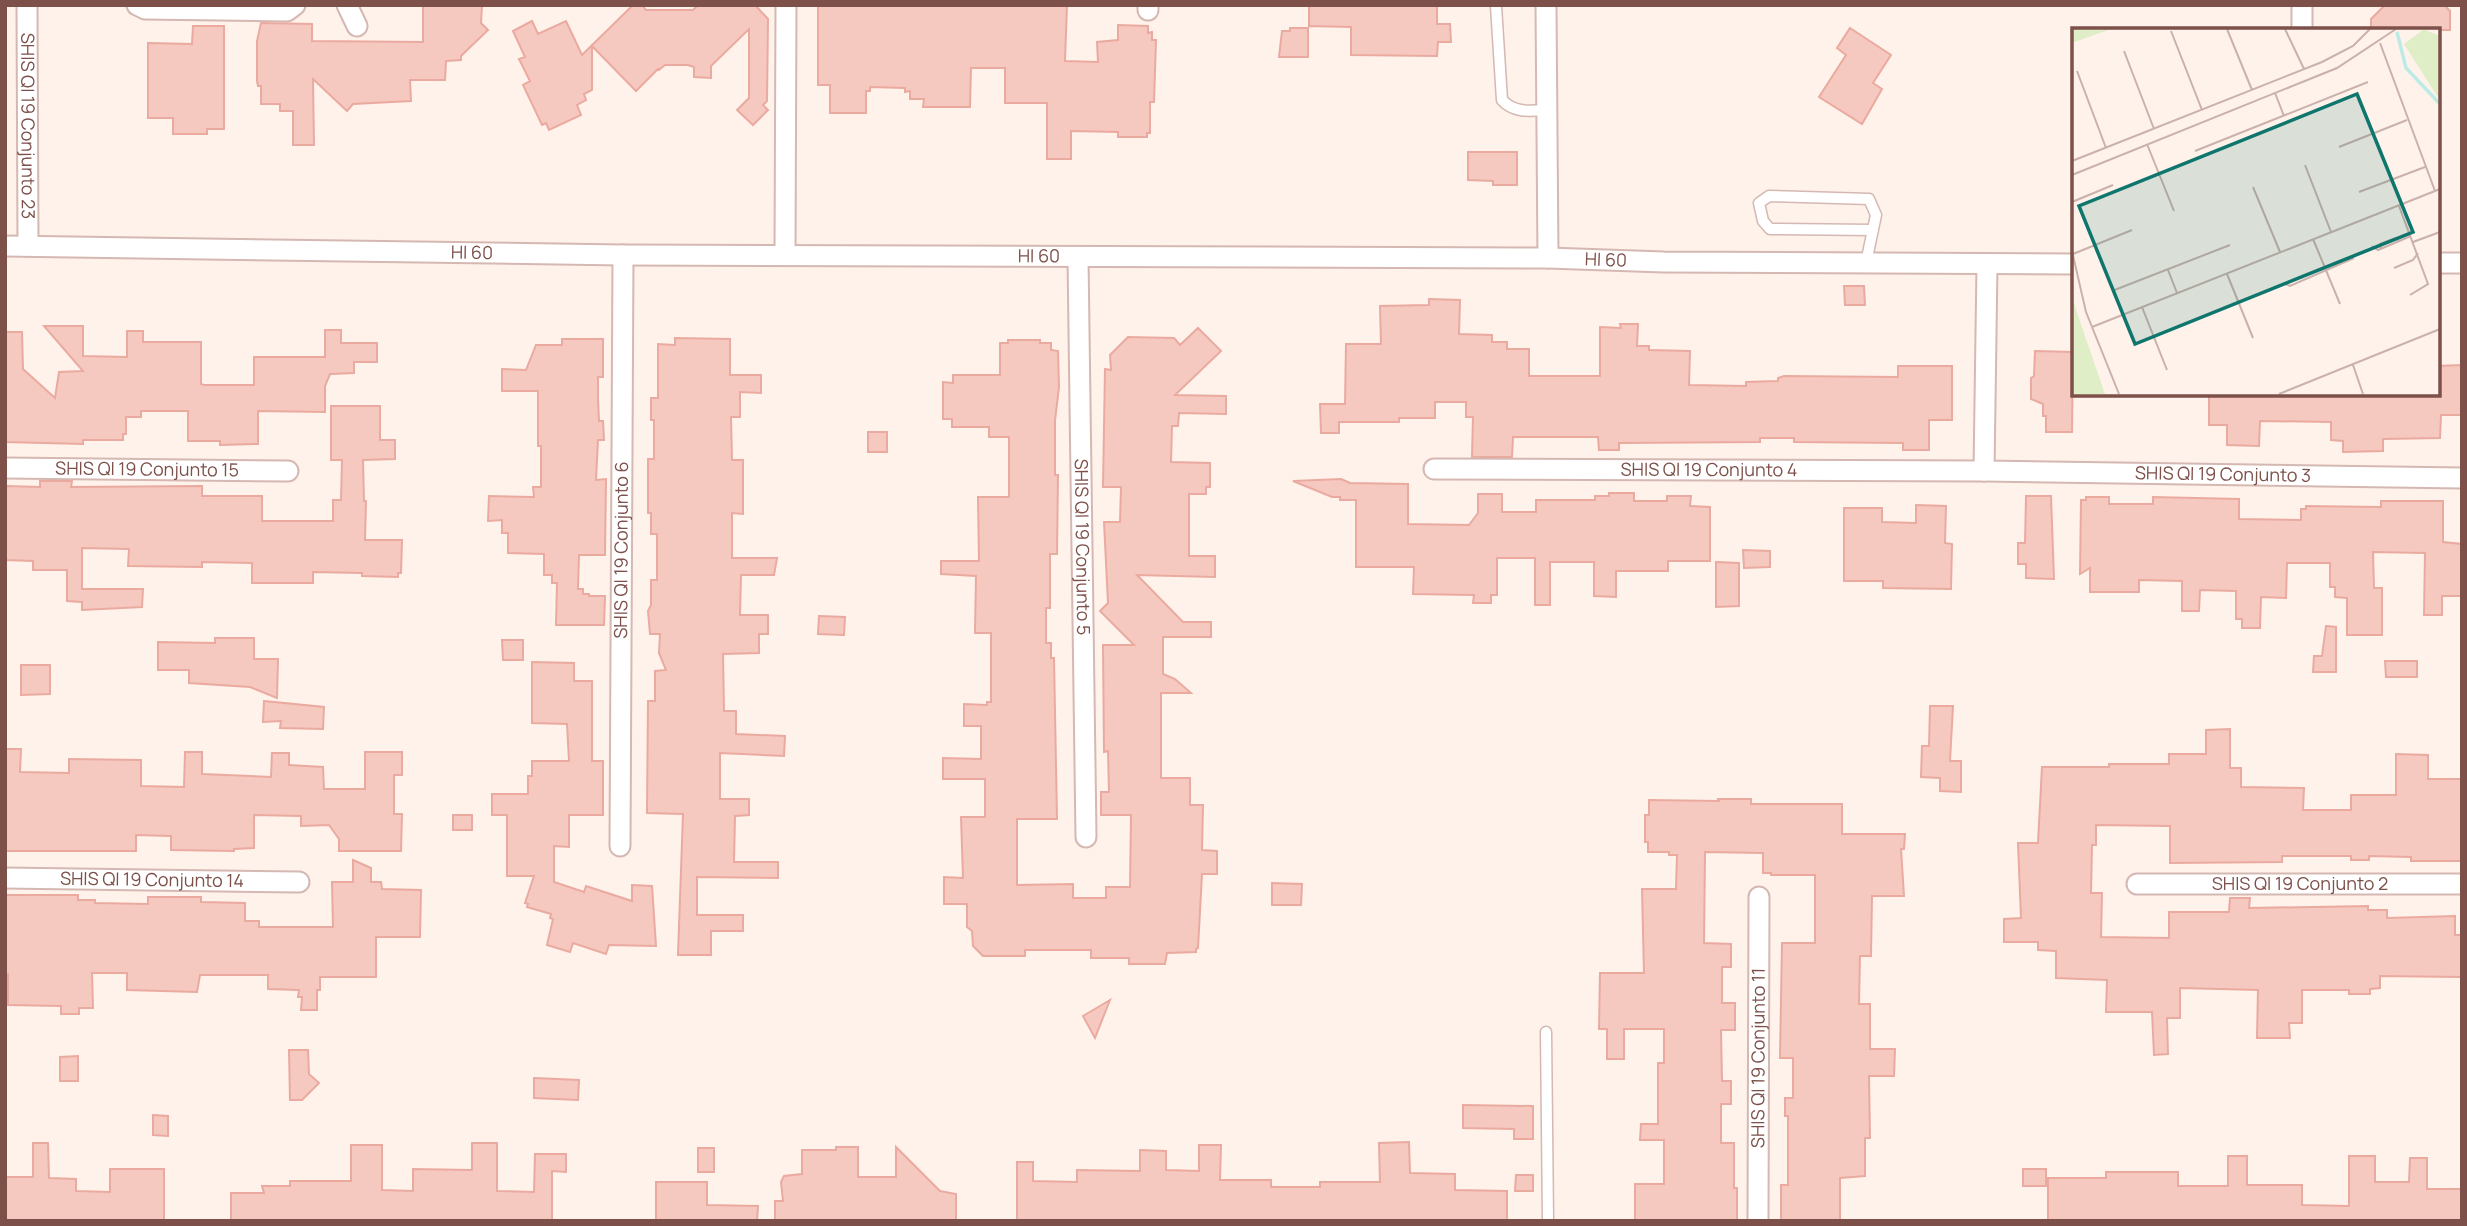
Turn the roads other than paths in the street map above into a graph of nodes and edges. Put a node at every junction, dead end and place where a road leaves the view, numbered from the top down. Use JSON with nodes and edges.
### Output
{"nodes":[{"id":1,"x":27,"y":5,"type":"edge"},
{"id":2,"x":137,"y":5,"type":"edge"},
{"id":3,"x":295,"y":5,"type":"edge"},
{"id":4,"x":347,"y":5,"type":"edge"},
{"id":5,"x":786,"y":5,"type":"edge"},
{"id":6,"x":1546,"y":5,"type":"edge"},
{"id":7,"x":2302,"y":5,"type":"edge"},
{"id":8,"x":1496,"y":6,"type":"edge"},
{"id":9,"x":228,"y":8,"type":"edge"},
{"id":10,"x":357,"y":26,"type":"dead end"},
{"id":11,"x":2302,"y":28,"type":"edge"},
{"id":12,"x":1547,"y":110,"type":"junction"},
{"id":13,"x":1873,"y":230,"type":"junction"},
{"id":14,"x":5,"y":246,"type":"edge"},
{"id":15,"x":28,"y":246,"type":"junction"},
{"id":16,"x":785,"y":254,"type":"junction"},
{"id":17,"x":623,"y":255,"type":"junction"},
{"id":18,"x":1078,"y":258,"type":"junction"},
{"id":19,"x":1548,"y":258,"type":"junction"},
{"id":20,"x":1866,"y":263,"type":"junction"},
{"id":21,"x":2439,"y":263,"type":"edge"},
{"id":22,"x":2462,"y":263,"type":"edge"},
{"id":23,"x":2072,"y":264,"type":"edge"},
{"id":24,"x":1987,"y":265,"type":"junction"},
{"id":25,"x":5,"y":468,"type":"edge"},
{"id":26,"x":1434,"y":469,"type":"dead end"},
{"id":27,"x":288,"y":471,"type":"dead end"},
{"id":28,"x":1984,"y":471,"type":"junction"},
{"id":29,"x":2462,"y":478,"type":"edge"},
{"id":30,"x":1086,"y":837,"type":"dead end"},
{"id":31,"x":620,"y":846,"type":"dead end"},
{"id":32,"x":5,"y":877,"type":"edge"},
{"id":33,"x":299,"y":882,"type":"dead end"},
{"id":34,"x":2137,"y":884,"type":"dead end"},
{"id":35,"x":2462,"y":884,"type":"edge"},
{"id":36,"x":1759,"y":897,"type":"dead end"},
{"id":37,"x":1546,"y":1032,"type":"dead end"},
{"id":38,"x":1548,"y":1221,"type":"edge"},
{"id":39,"x":1758,"y":1221,"type":"edge"}],
"edges":[{"from":1,"to":15,"type":"street","name":"SHIS QI 19 Conjunto 23"},
{"from":2,"to":9,"type":"street"},
{"from":3,"to":9,"type":"street"},
{"from":4,"to":10,"type":"street"},
{"from":5,"to":16,"type":"street"},
{"from":6,"to":12,"type":"street"},
{"from":7,"to":11,"type":"street"},
{"from":8,"to":12,"type":"lane"},
{"from":12,"to":19,"type":"street"},
{"from":13,"to":13,"type":"lane"},
{"from":13,"to":20,"type":"lane"},
{"from":14,"to":15,"type":"street","name":"HI 60"},
{"from":15,"to":17,"type":"street","name":"HI 60"},
{"from":16,"to":17,"type":"street","name":"HI 60"},
{"from":16,"to":18,"type":"street","name":"HI 60"},
{"from":17,"to":31,"type":"street","name":"SHIS QI 19 Conjunto 6"},
{"from":18,"to":19,"type":"street","name":"HI 60"},
{"from":18,"to":30,"type":"street","name":"SHIS QI 19 Conjunto 5"},
{"from":19,"to":20,"type":"street","name":"HI 60"},
{"from":20,"to":24,"type":"street","name":"HI 60"},
{"from":21,"to":22,"type":"street"},
{"from":23,"to":24,"type":"street","name":"HI 60"},
{"from":24,"to":28,"type":"street"},
{"from":25,"to":27,"type":"street","name":"SHIS QI 19 Conjunto 15"},
{"from":26,"to":28,"type":"street","name":"SHIS QI 19 Conjunto 4"},
{"from":28,"to":29,"type":"street","name":"SHIS QI 19 Conjunto 3"},
{"from":32,"to":33,"type":"street","name":"SHIS QI 19 Conjunto 14"},
{"from":34,"to":35,"type":"street","name":"SHIS QI 19 Conjunto 2"},
{"from":36,"to":39,"type":"street","name":"SHIS QI 19 Conjunto 11"},
{"from":37,"to":38,"type":"lane"}]}
